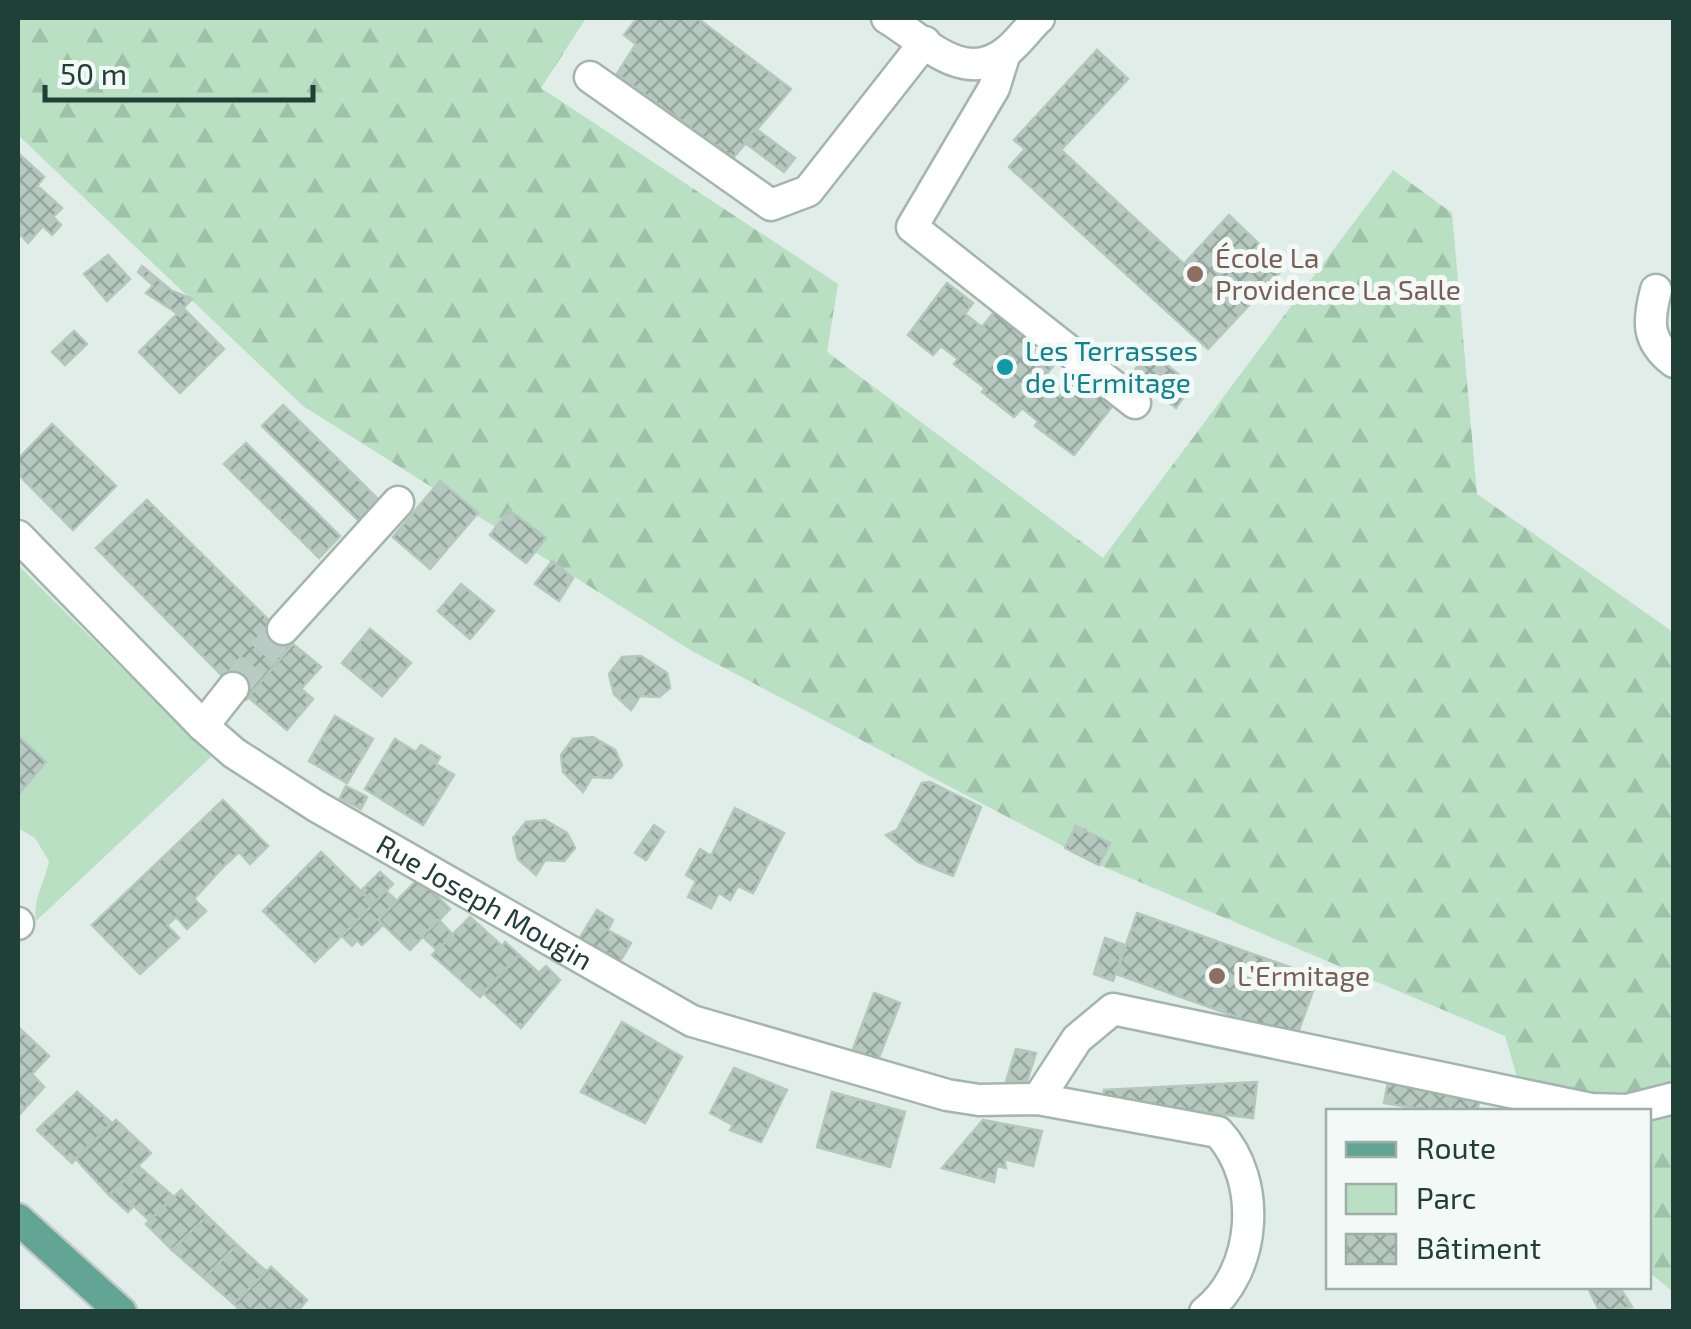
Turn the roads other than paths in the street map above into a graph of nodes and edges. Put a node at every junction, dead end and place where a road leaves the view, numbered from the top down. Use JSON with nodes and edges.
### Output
{"nodes":[{"id":1,"x":887,"y":18,"type":"edge"},
{"id":2,"x":1039,"y":18,"type":"edge"},
{"id":3,"x":925,"y":42,"type":"junction"},
{"id":4,"x":1005,"y":53,"type":"junction"},
{"id":5,"x":590,"y":76,"type":"dead end"},
{"id":6,"x":1656,"y":290,"type":"dead end"},
{"id":7,"x":1674,"y":362,"type":"edge"},
{"id":8,"x":1135,"y":404,"type":"dead end"},
{"id":9,"x":398,"y":502,"type":"dead end"},
{"id":10,"x":18,"y":536,"type":"edge"},
{"id":11,"x":283,"y":629,"type":"tunnel mouth"},
{"id":12,"x":233,"y":688,"type":"tunnel mouth"},
{"id":13,"x":203,"y":726,"type":"junction"},
{"id":14,"x":1674,"y":1098,"type":"edge"},
{"id":15,"x":1038,"y":1099,"type":"junction"},
{"id":16,"x":1591,"y":1109,"type":"edge"},
{"id":17,"x":1631,"y":1109,"type":"edge"},
{"id":18,"x":18,"y":1219,"type":"edge"},
{"id":19,"x":121,"y":1312,"type":"edge"},
{"id":20,"x":1205,"y":1312,"type":"edge"}],
"edges":[{"from":1,"to":3,"type":"street"},
{"from":2,"to":4,"type":"street"},
{"from":3,"to":4,"type":"street"},
{"from":3,"to":5,"type":"street"},
{"from":4,"to":8,"type":"street"},
{"from":6,"to":7,"type":"street"},
{"from":9,"to":11,"type":"street"},
{"from":10,"to":13,"type":"street","name":"Rue Joseph Mougin"},
{"from":12,"to":13,"type":"street"},
{"from":13,"to":15,"type":"street","name":"Rue Joseph Mougin"},
{"from":14,"to":17,"type":"street"},
{"from":15,"to":16,"type":"street"},
{"from":15,"to":20,"type":"street","name":"Rue Joseph Mougin"},
{"from":18,"to":19,"type":"main road"}]}
